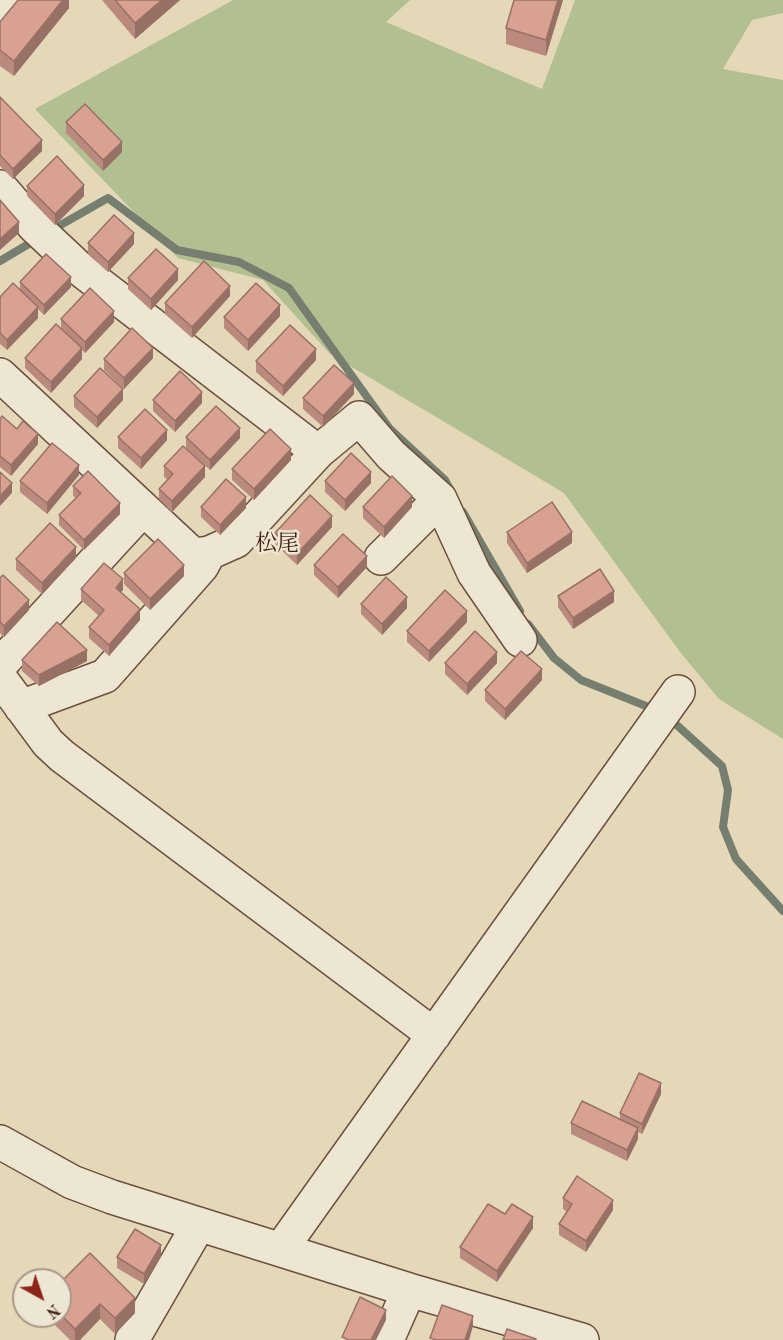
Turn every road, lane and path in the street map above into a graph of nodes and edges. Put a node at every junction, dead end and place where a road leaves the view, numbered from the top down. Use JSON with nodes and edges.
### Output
{"nodes":[{"id":1,"x":8,"y":0,"type":"edge"},
{"id":2,"x":0,"y":10,"type":"edge"},
{"id":3,"x":0,"y":187,"type":"edge"},
{"id":4,"x":0,"y":375,"type":"edge"},
{"id":5,"x":318,"y":452,"type":"junction"},
{"id":6,"x":440,"y":499,"type":"junction"},
{"id":7,"x":143,"y":508,"type":"junction"},
{"id":8,"x":209,"y":553,"type":"junction"},
{"id":9,"x":381,"y":558,"type":"dead end"},
{"id":10,"x":520,"y":640,"type":"dead end"},
{"id":11,"x":0,"y":665,"type":"edge"},
{"id":12,"x":0,"y":678,"type":"edge"},
{"id":13,"x":21,"y":706,"type":"junction"},
{"id":14,"x":668,"y":707,"type":"dead end"},
{"id":15,"x":434,"y":1035,"type":"junction"},
{"id":16,"x":0,"y":1142,"type":"edge"},
{"id":17,"x":199,"y":1224,"type":"junction"},
{"id":18,"x":280,"y":1250,"type":"junction"},
{"id":19,"x":409,"y":1290,"type":"junction"},
{"id":20,"x":132,"y":1340,"type":"edge"},
{"id":21,"x":387,"y":1340,"type":"edge"},
{"id":22,"x":582,"y":1340,"type":"edge"}],
"edges":[{"from":1,"to":2,"type":"street"},
{"from":3,"to":5,"type":"street"},
{"from":4,"to":7,"type":"street"},
{"from":5,"to":6,"type":"street"},
{"from":5,"to":8,"type":"street"},
{"from":6,"to":9,"type":"street"},
{"from":6,"to":10,"type":"street"},
{"from":7,"to":8,"type":"street"},
{"from":7,"to":11,"type":"street"},
{"from":8,"to":13,"type":"street"},
{"from":12,"to":13,"type":"street"},
{"from":13,"to":15,"type":"street"},
{"from":14,"to":15,"type":"street"},
{"from":15,"to":18,"type":"street"},
{"from":16,"to":17,"type":"street"},
{"from":17,"to":18,"type":"street"},
{"from":17,"to":20,"type":"street"},
{"from":18,"to":19,"type":"street"},
{"from":19,"to":21,"type":"street"},
{"from":19,"to":22,"type":"street"}]}
